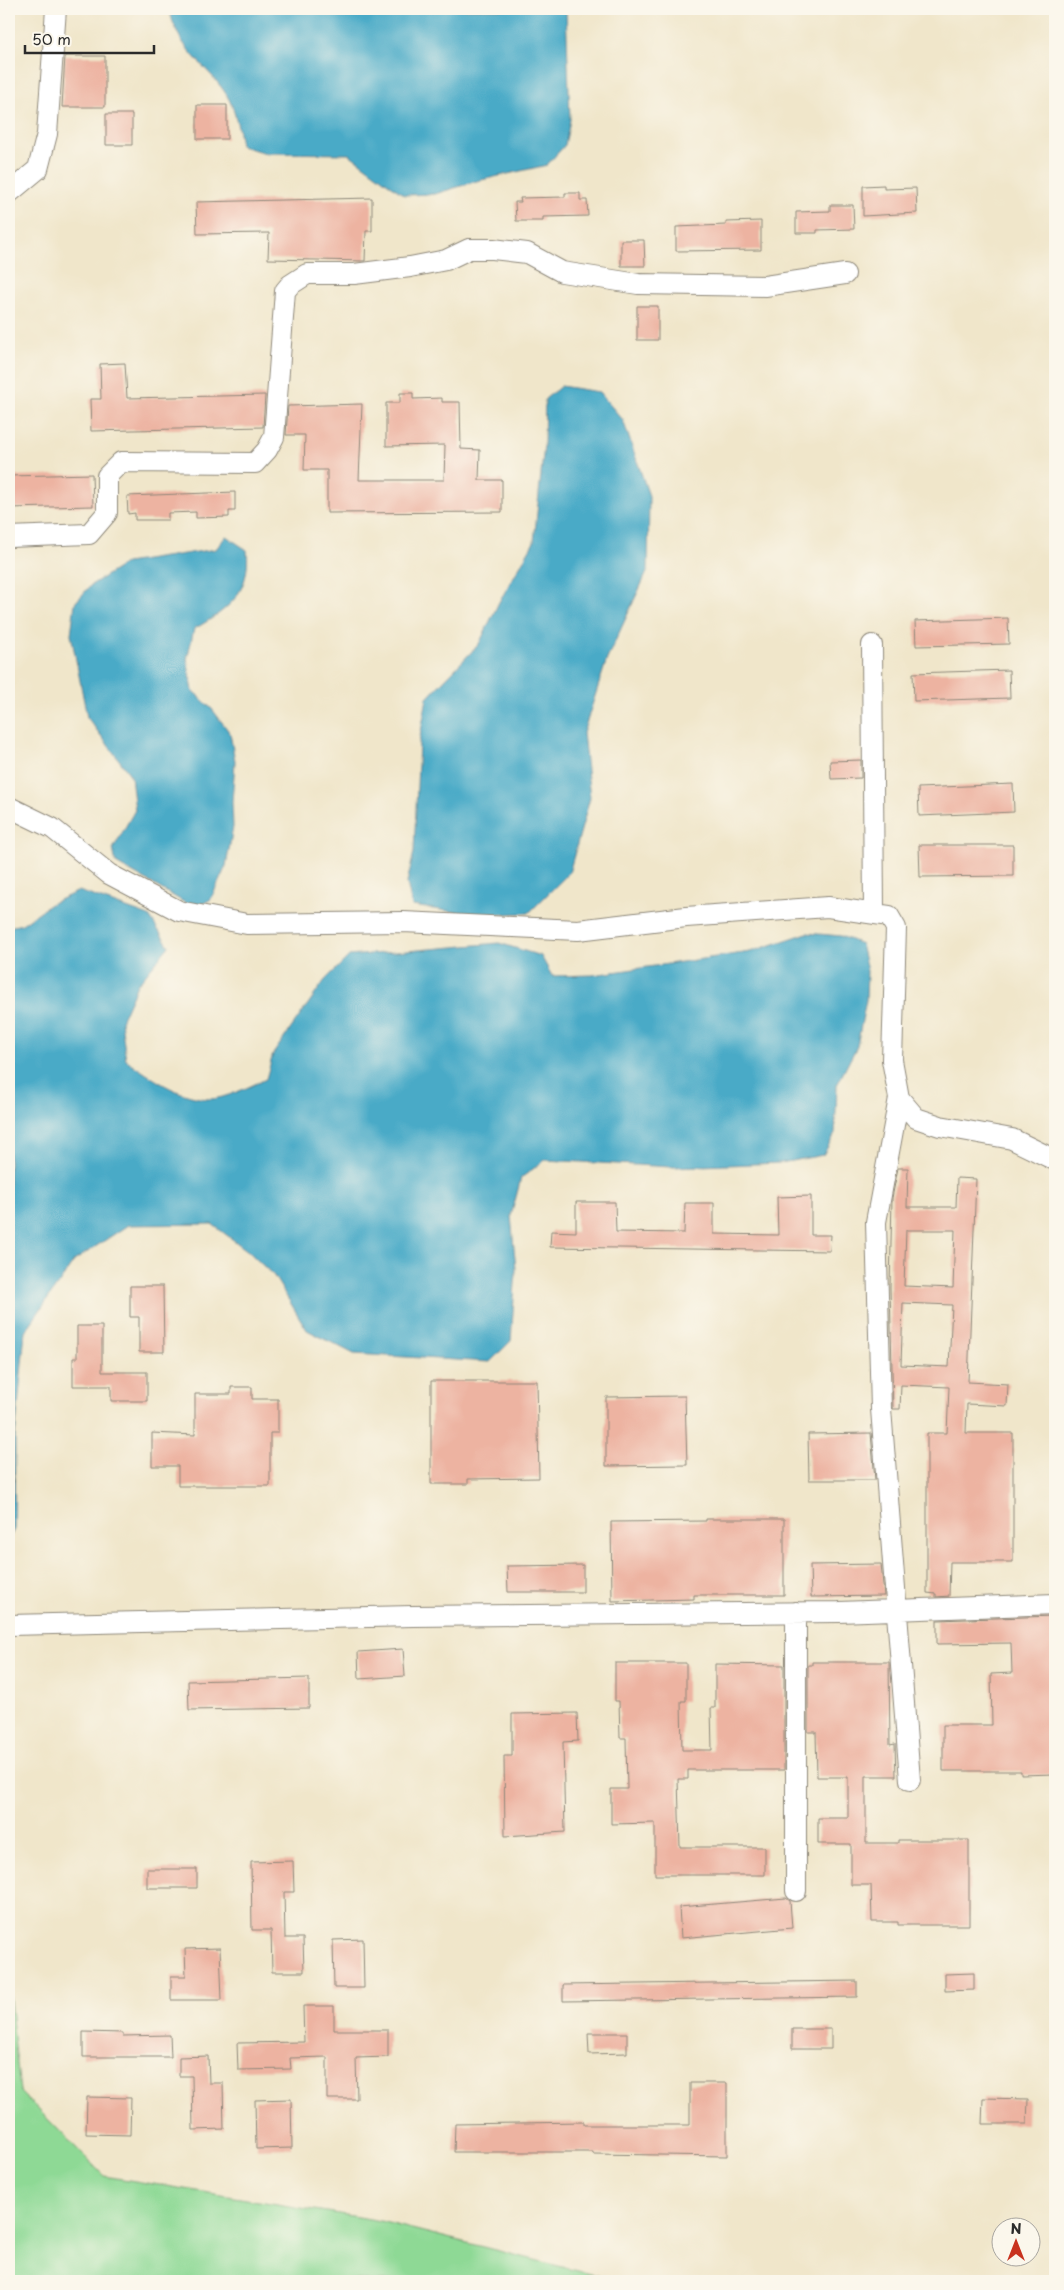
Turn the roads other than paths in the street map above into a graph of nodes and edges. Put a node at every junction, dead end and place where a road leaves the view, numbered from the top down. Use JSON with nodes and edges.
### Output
{"nodes":[{"id":1,"x":56,"y":9,"type":"edge"},
{"id":2,"x":9,"y":193,"type":"edge"},
{"id":3,"x":845,"y":274,"type":"dead end"},
{"id":4,"x":9,"y":537,"type":"edge"},
{"id":5,"x":872,"y":645,"type":"dead end"},
{"id":6,"x":9,"y":807,"type":"edge"},
{"id":7,"x":874,"y":914,"type":"junction"},
{"id":8,"x":899,"y":1098,"type":"junction"},
{"id":9,"x":1055,"y":1160,"type":"edge"},
{"id":10,"x":1055,"y":1604,"type":"edge"},
{"id":11,"x":896,"y":1610,"type":"junction"},
{"id":12,"x":796,"y":1612,"type":"junction"},
{"id":13,"x":9,"y":1625,"type":"edge"},
{"id":14,"x":910,"y":1780,"type":"dead end"},
{"id":15,"x":796,"y":1891,"type":"dead end"}],
"edges":[{"from":1,"to":2,"type":"street"},
{"from":3,"to":4,"type":"street"},
{"from":5,"to":7,"type":"street"},
{"from":6,"to":7,"type":"street"},
{"from":7,"to":8,"type":"street"},
{"from":8,"to":9,"type":"street"},
{"from":8,"to":11,"type":"street"},
{"from":10,"to":11,"type":"street"},
{"from":11,"to":12,"type":"street"},
{"from":11,"to":14,"type":"street"},
{"from":12,"to":13,"type":"street"},
{"from":12,"to":15,"type":"street"}]}
